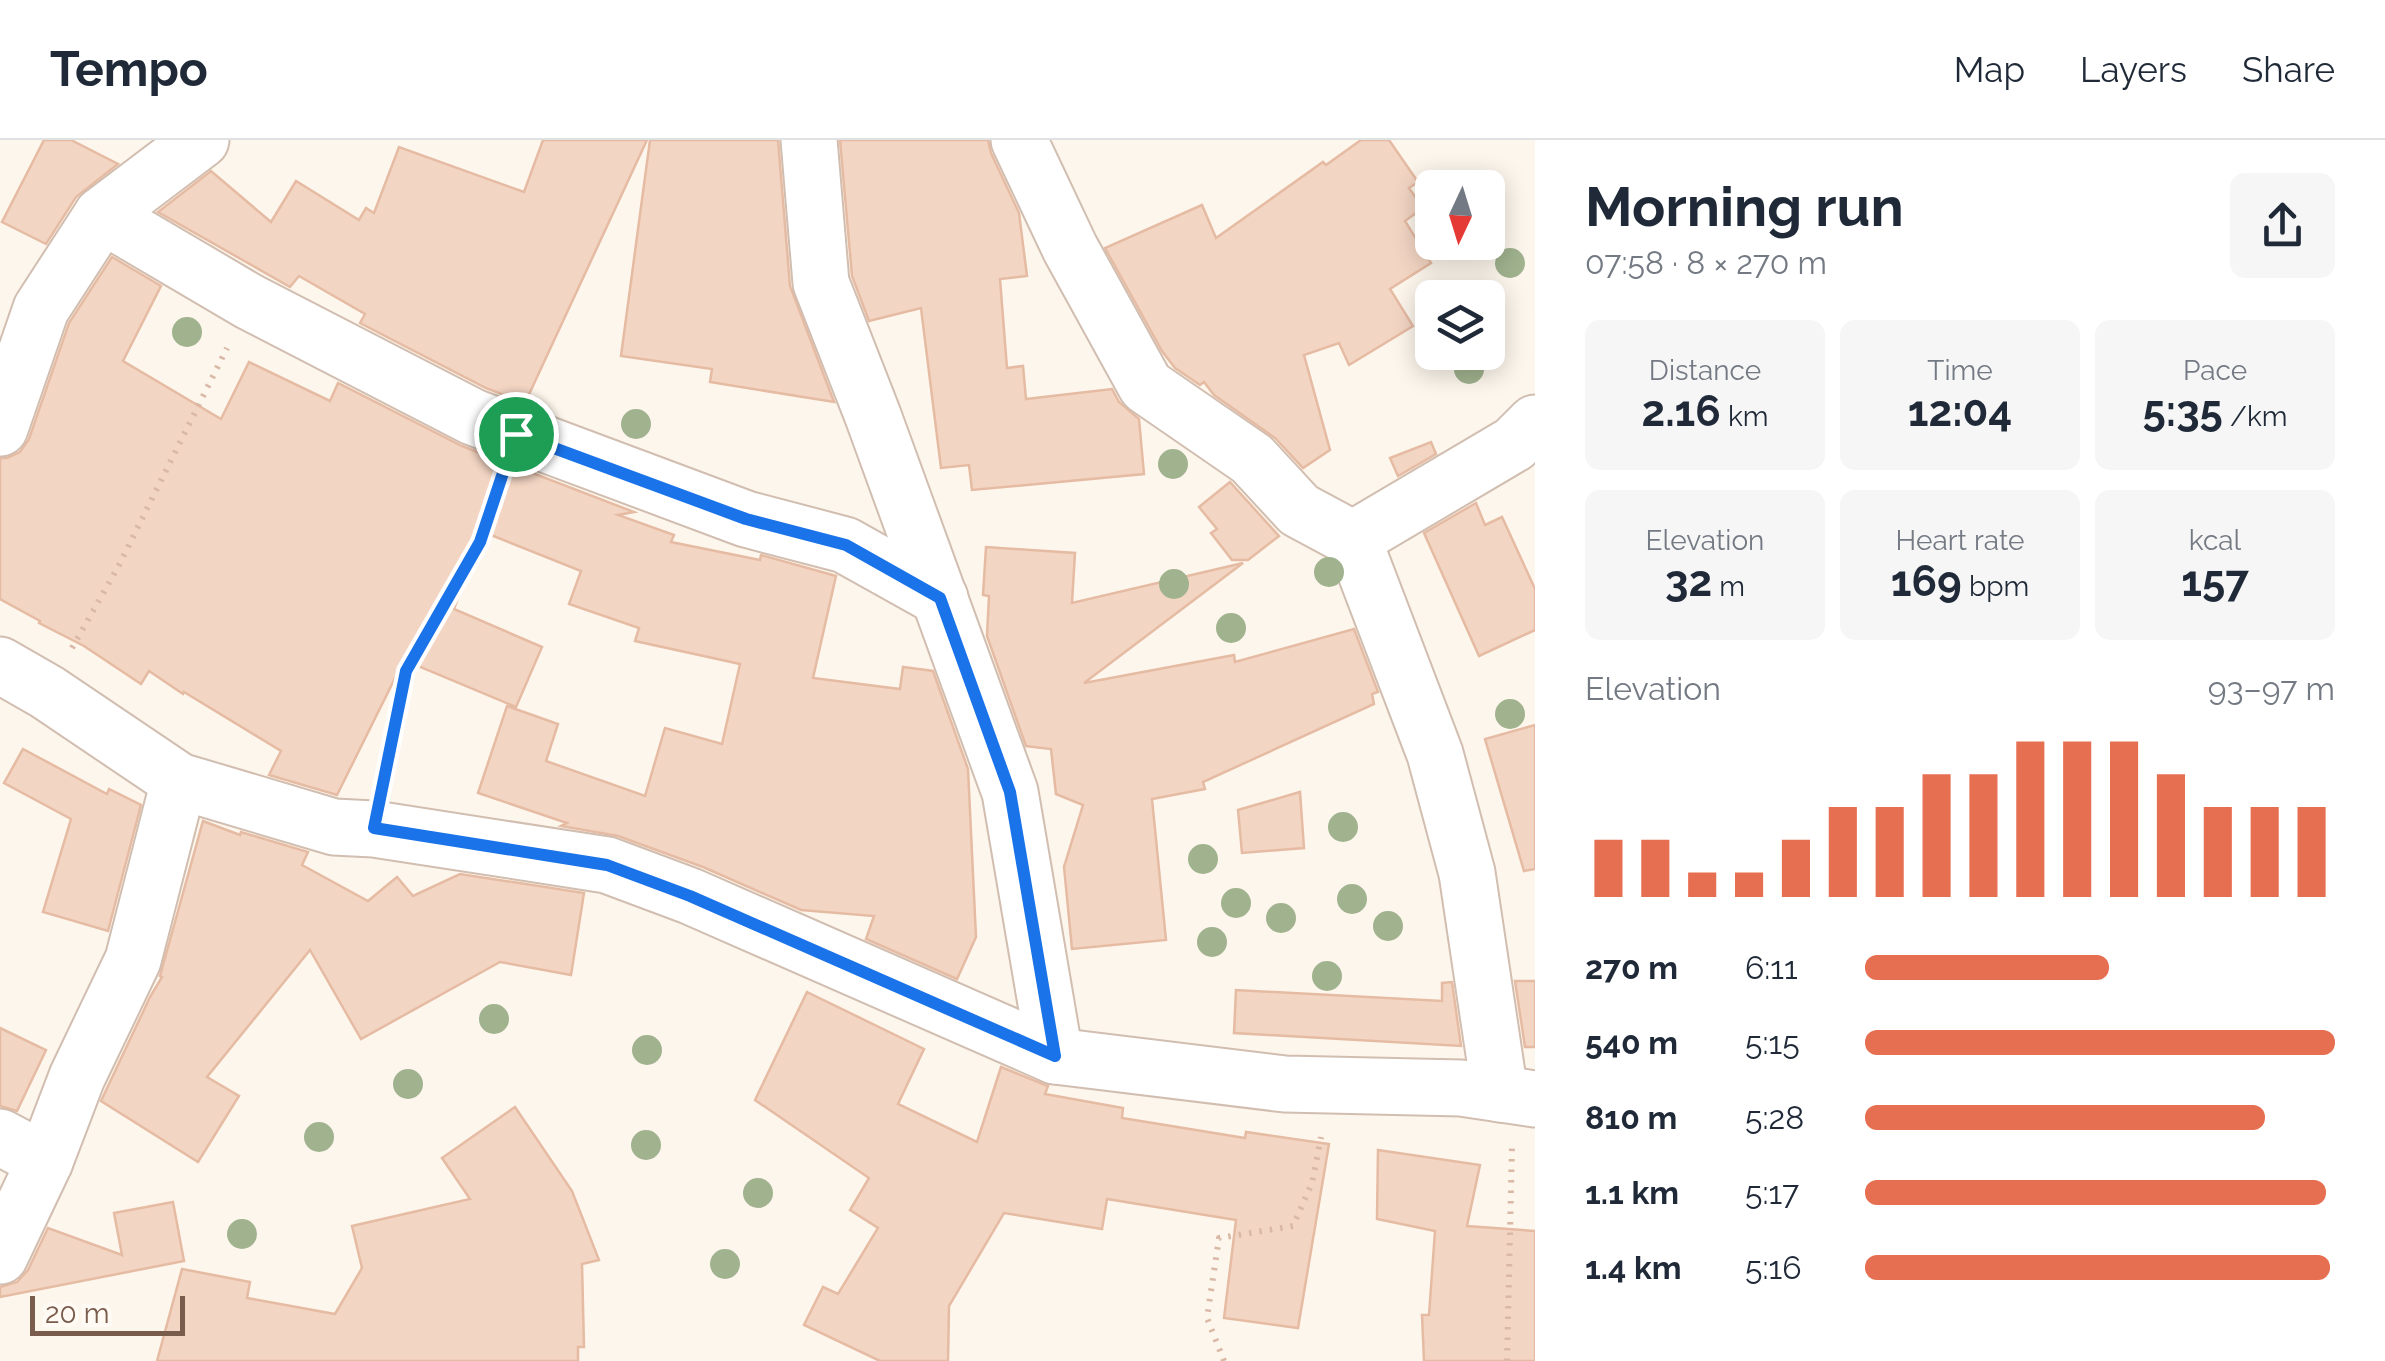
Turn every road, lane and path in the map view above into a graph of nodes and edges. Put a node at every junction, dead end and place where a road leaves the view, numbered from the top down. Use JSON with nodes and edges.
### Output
{"nodes":[{"id":1,"x":202,"y":140,"type":"edge"},
{"id":2,"x":809,"y":140,"type":"edge"},
{"id":3,"x":1019,"y":140,"type":"edge"},
{"id":4,"x":102,"y":215,"type":"junction"},
{"id":5,"x":250,"y":302,"type":"junction"},
{"id":6,"x":1535,"y":422,"type":"edge"},
{"id":7,"x":0,"y":428,"type":"edge"},
{"id":8,"x":516,"y":434,"type":"junction"},
{"id":9,"x":1354,"y":538,"type":"junction"},
{"id":10,"x":940,"y":598,"type":"junction"},
{"id":11,"x":0,"y":665,"type":"edge"},
{"id":12,"x":47,"y":692,"type":"junction"},
{"id":13,"x":179,"y":781,"type":"junction"},
{"id":14,"x":374,"y":828,"type":"junction"},
{"id":15,"x":1055,"y":1056,"type":"junction"},
{"id":16,"x":1331,"y":1087,"type":"junction"},
{"id":17,"x":1516,"y":1096,"type":"edge"},
{"id":18,"x":22,"y":1149,"type":"edge"},
{"id":19,"x":0,"y":1256,"type":"edge"},
{"id":20,"x":1224,"y":1361,"type":"edge"},
{"id":21,"x":1506,"y":1361,"type":"edge"}],
"edges":[{"from":1,"to":4,"type":"street"},
{"from":2,"to":10,"type":"street"},
{"from":3,"to":9,"type":"street"},
{"from":4,"to":5,"type":"street"},
{"from":4,"to":7,"type":"street"},
{"from":5,"to":8,"type":"street"},
{"from":5,"to":12,"type":"path"},
{"from":6,"to":9,"type":"street"},
{"from":8,"to":10,"type":"street"},
{"from":8,"to":14,"type":"path"},
{"from":9,"to":17,"type":"street"},
{"from":10,"to":15,"type":"street"},
{"from":11,"to":12,"type":"street"},
{"from":12,"to":13,"type":"street"},
{"from":13,"to":14,"type":"street"},
{"from":13,"to":18,"type":"street"},
{"from":14,"to":15,"type":"street"},
{"from":15,"to":16,"type":"street"},
{"from":16,"to":17,"type":"street"},
{"from":16,"to":20,"type":"path"},
{"from":17,"to":21,"type":"path"},
{"from":18,"to":19,"type":"street"}]}
